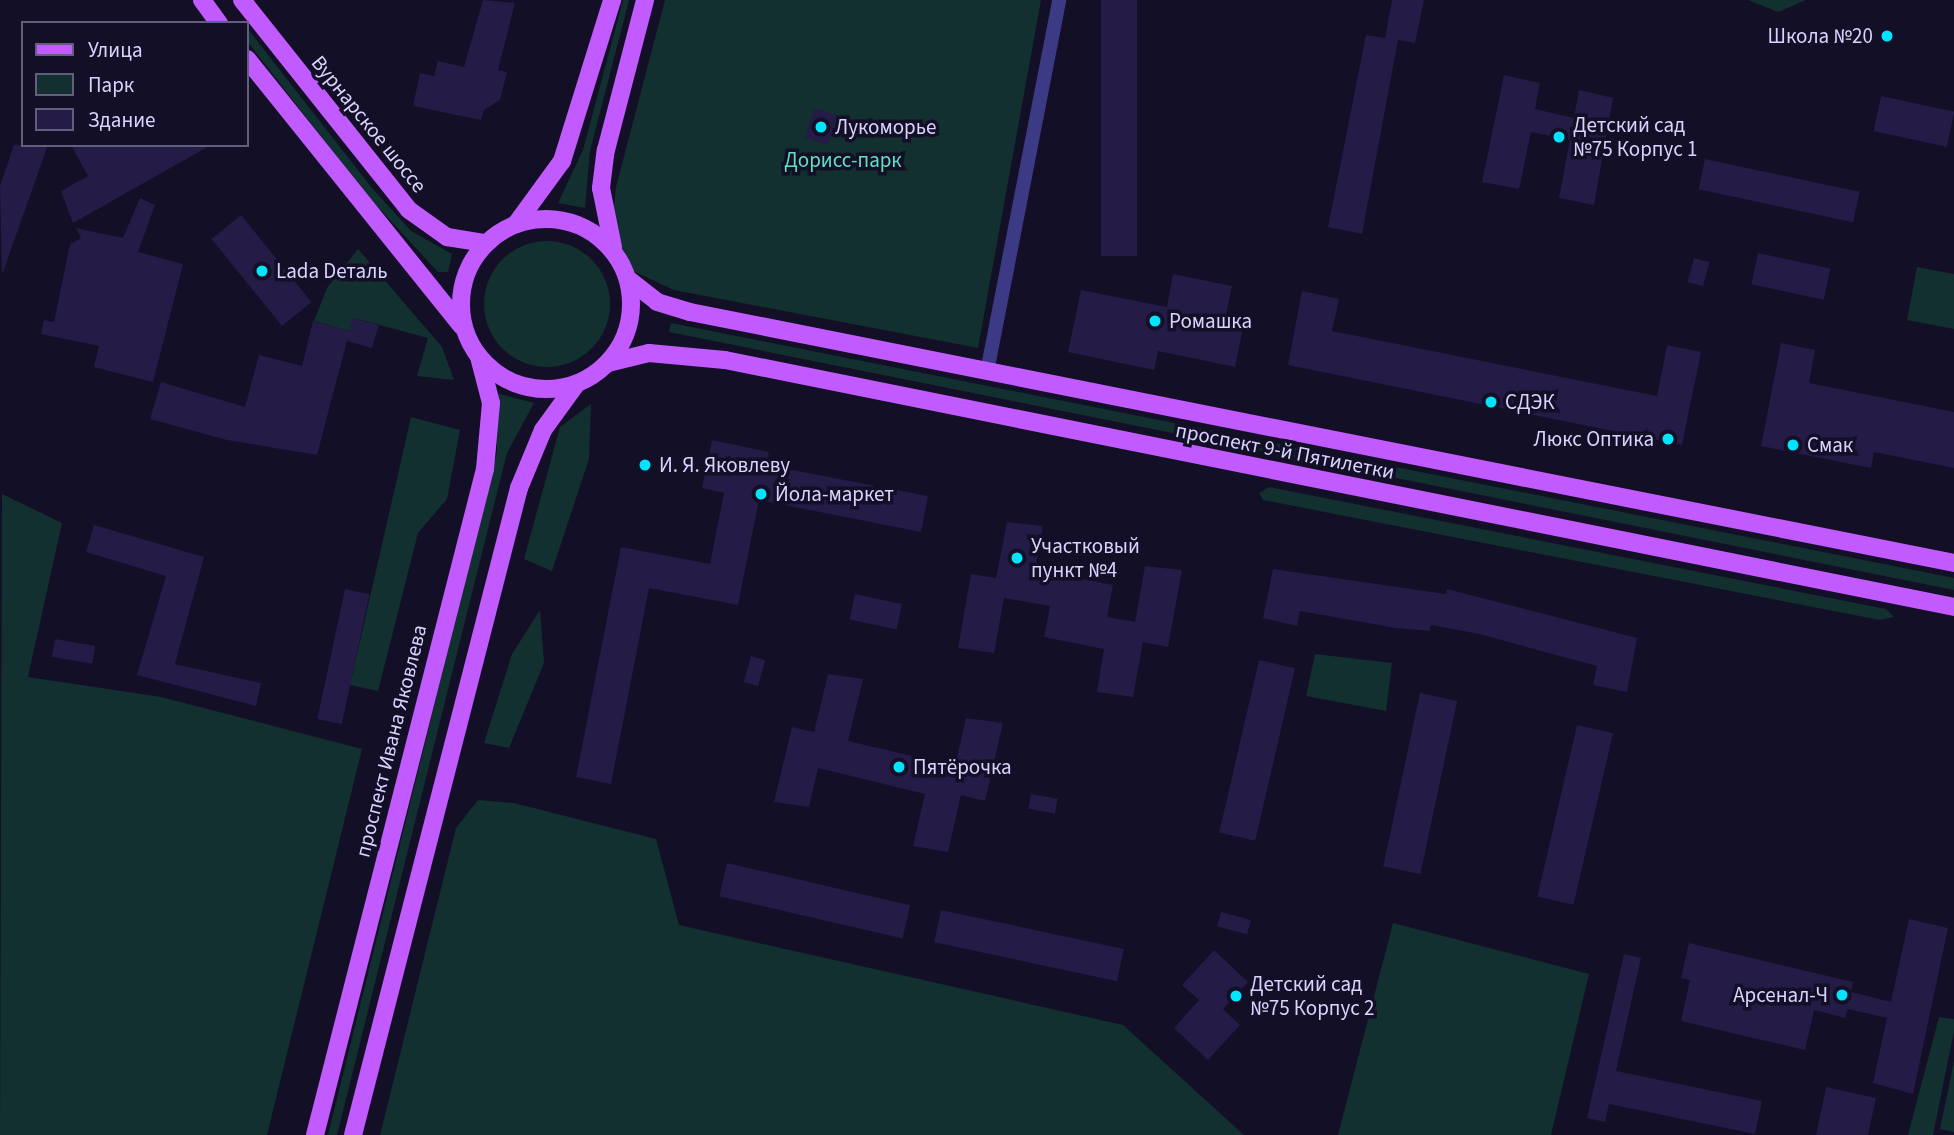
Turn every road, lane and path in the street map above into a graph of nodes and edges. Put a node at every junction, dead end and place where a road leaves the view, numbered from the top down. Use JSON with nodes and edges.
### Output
{"nodes":[{"id":1,"x":202,"y":0,"type":"edge"},
{"id":2,"x":242,"y":0,"type":"edge"},
{"id":3,"x":612,"y":0,"type":"edge"},
{"id":4,"x":645,"y":0,"type":"edge"},
{"id":5,"x":1059,"y":0,"type":"edge"},
{"id":6,"x":218,"y":21,"type":"edge"},
{"id":7,"x":248,"y":60,"type":"edge"},
{"id":8,"x":516,"y":223,"type":"junction"},
{"id":9,"x":484,"y":243,"type":"junction"},
{"id":10,"x":614,"y":250,"type":"junction"},
{"id":11,"x":628,"y":279,"type":"junction"},
{"id":12,"x":466,"y":332,"type":"junction"},
{"id":13,"x":479,"y":357,"type":"junction"},
{"id":14,"x":608,"y":363,"type":"junction"},
{"id":15,"x":987,"y":372,"type":"junction"},
{"id":16,"x":575,"y":386,"type":"junction"},
{"id":17,"x":1954,"y":563,"type":"edge"},
{"id":18,"x":1954,"y":607,"type":"edge"},
{"id":19,"x":315,"y":1135,"type":"edge"},
{"id":20,"x":353,"y":1135,"type":"edge"}],
"edges":[{"from":1,"to":6,"type":"main road"},
{"from":2,"to":9,"type":"main road","name":"Вурнарское шоссе"},
{"from":3,"to":8,"type":"main road"},
{"from":4,"to":10,"type":"main road"},
{"from":5,"to":15,"type":"street"},
{"from":7,"to":12,"type":"main road"},
{"from":8,"to":9,"type":"main road"},
{"from":8,"to":10,"type":"main road"},
{"from":9,"to":12,"type":"main road"},
{"from":10,"to":11,"type":"main road"},
{"from":11,"to":14,"type":"main road"},
{"from":11,"to":15,"type":"main road","name":"проспект 9-й Пятилетки"},
{"from":12,"to":13,"type":"main road"},
{"from":13,"to":16,"type":"main road"},
{"from":13,"to":19,"type":"main road","name":"проспект Ивана Яковлева"},
{"from":14,"to":16,"type":"main road"},
{"from":14,"to":18,"type":"main road","name":"проспект 9-й Пятилетки"},
{"from":15,"to":17,"type":"main road","name":"проспект 9-й Пятилетки"},
{"from":16,"to":20,"type":"main road"}]}
